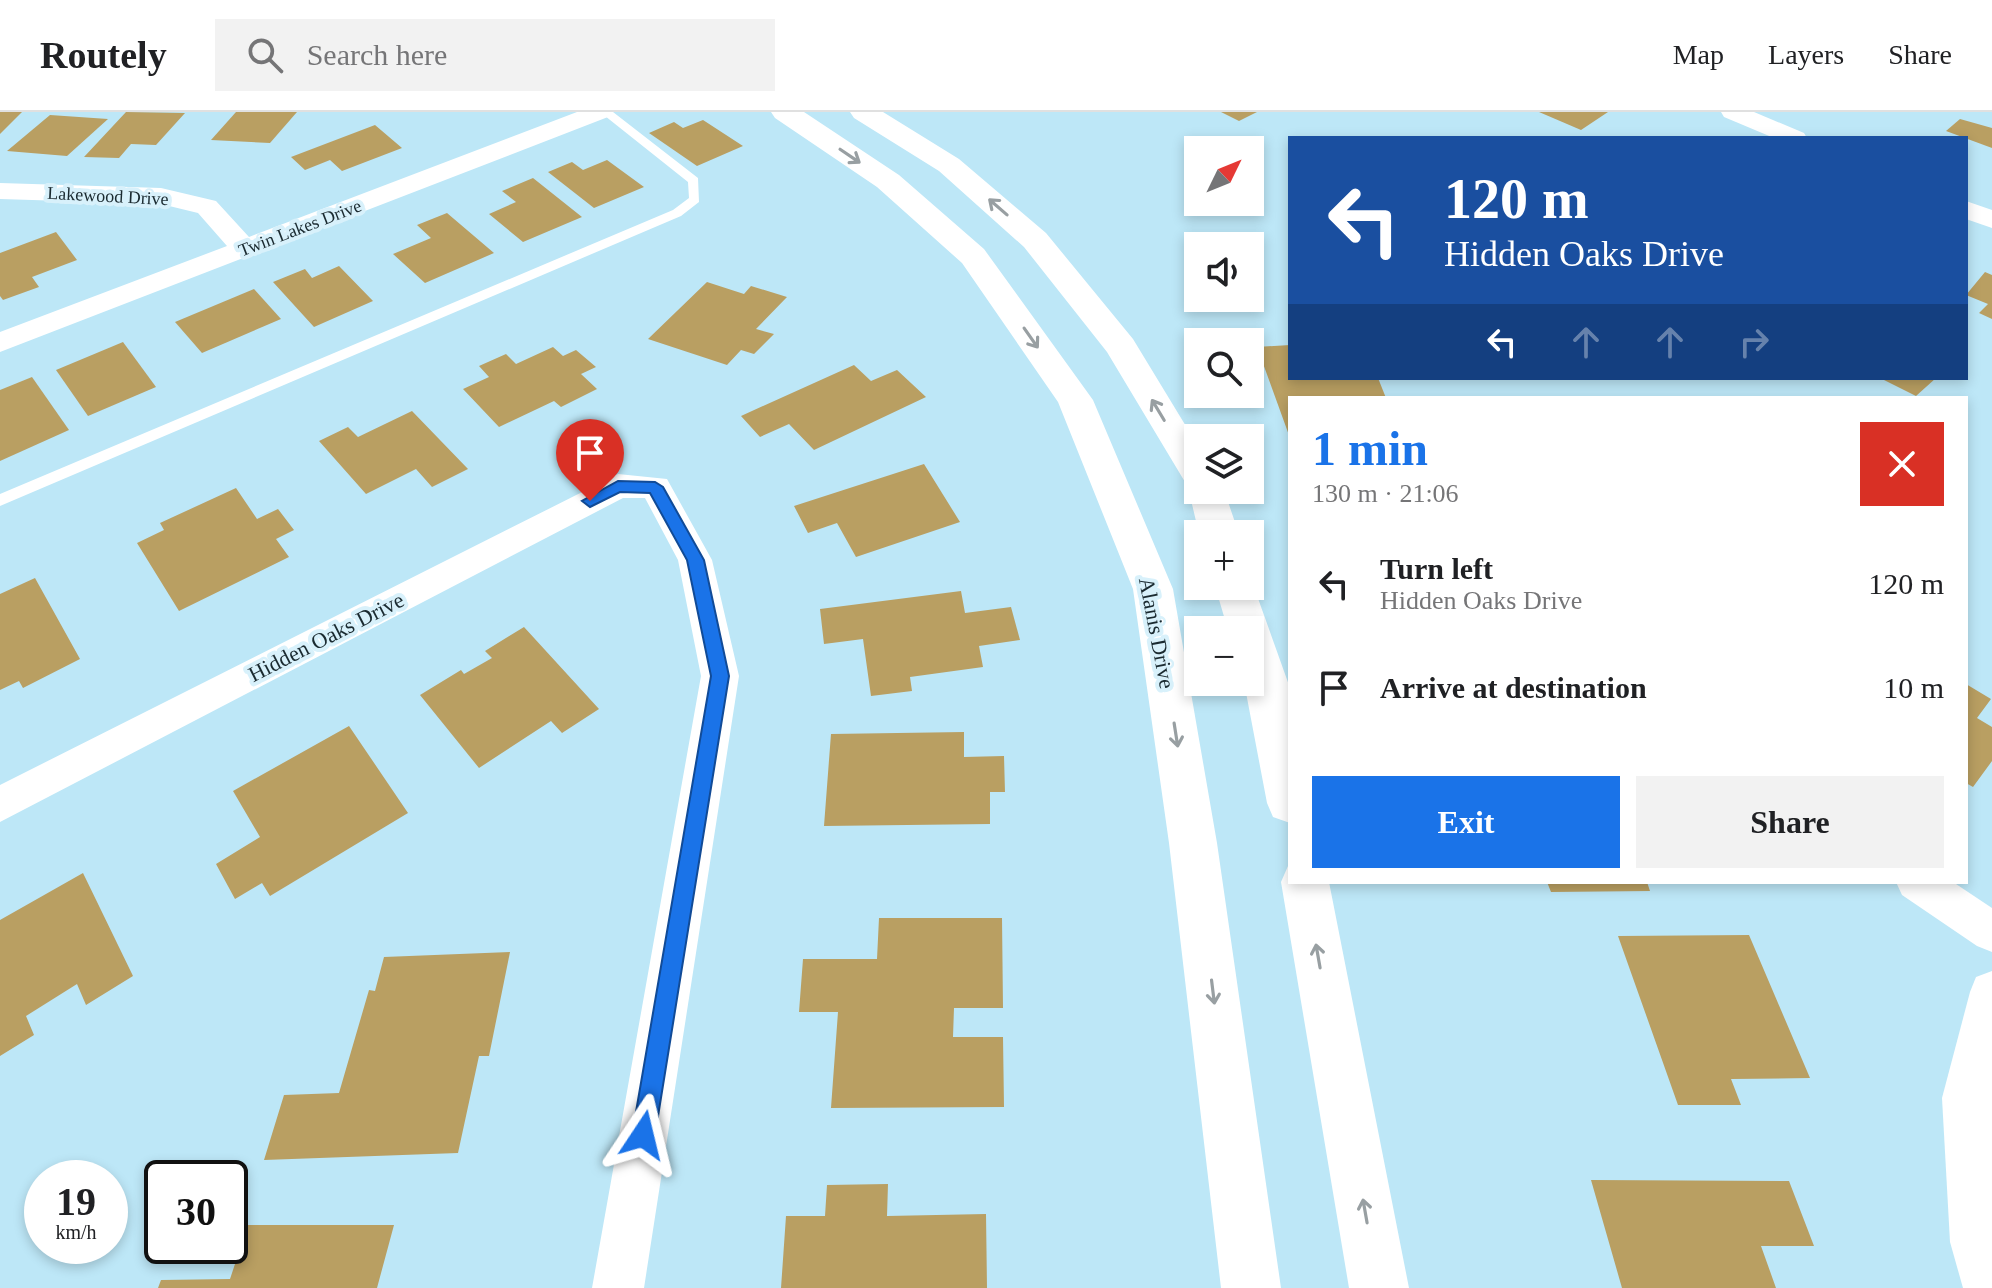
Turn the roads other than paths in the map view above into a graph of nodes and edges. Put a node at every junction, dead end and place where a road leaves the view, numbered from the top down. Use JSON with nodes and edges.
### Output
{"nodes":[{"id":1,"x":599,"y":112,"type":"edge"},
{"id":2,"x":606,"y":112,"type":"edge"},
{"id":3,"x":785,"y":112,"type":"edge"},
{"id":4,"x":864,"y":112,"type":"edge"},
{"id":5,"x":1733,"y":112,"type":"edge"},
{"id":6,"x":1790,"y":136,"type":"edge"},
{"id":7,"x":2,"y":193,"type":"edge"},
{"id":8,"x":1968,"y":210,"type":"edge"},
{"id":9,"x":1992,"y":220,"type":"edge"},
{"id":10,"x":244,"y":249,"type":"junction"},
{"id":11,"x":0,"y":343,"type":"edge"},
{"id":12,"x":1184,"y":453,"type":"edge"},
{"id":13,"x":0,"y":500,"type":"edge"},
{"id":14,"x":1264,"y":654,"type":"edge"},
{"id":15,"x":1277,"y":675,"type":"edge"},
{"id":16,"x":1288,"y":792,"type":"edge"},
{"id":17,"x":0,"y":805,"type":"edge"},
{"id":18,"x":1305,"y":884,"type":"edge"},
{"id":19,"x":1920,"y":884,"type":"edge"},
{"id":20,"x":1992,"y":932,"type":"edge"},
{"id":21,"x":1992,"y":992,"type":"edge"},
{"id":22,"x":618,"y":1288,"type":"edge"},
{"id":23,"x":1251,"y":1288,"type":"edge"},
{"id":24,"x":1379,"y":1288,"type":"edge"},
{"id":25,"x":1989,"y":1288,"type":"edge"}],
"edges":[{"from":1,"to":10,"type":"street","name":"Twin Lakes Drive"},
{"from":2,"to":13,"type":"lane"},
{"from":3,"to":23,"type":"main road","name":"Alanis Drive","one_way":true},
{"from":12,"to":4,"type":"main road","one_way":true},
{"from":5,"to":6,"type":"street"},
{"from":7,"to":10,"type":"street","name":"Lakewood Drive"},
{"from":8,"to":9,"type":"street"},
{"from":10,"to":11,"type":"street","name":"Twin Lakes Drive"},
{"from":14,"to":15,"type":"main road"},
{"from":15,"to":16,"type":"main road"},
{"from":17,"to":22,"type":"street","name":"Hidden Oaks Drive"},
{"from":24,"to":18,"type":"main road","one_way":true},
{"from":19,"to":20,"type":"street"},
{"from":21,"to":25,"type":"street"}]}
